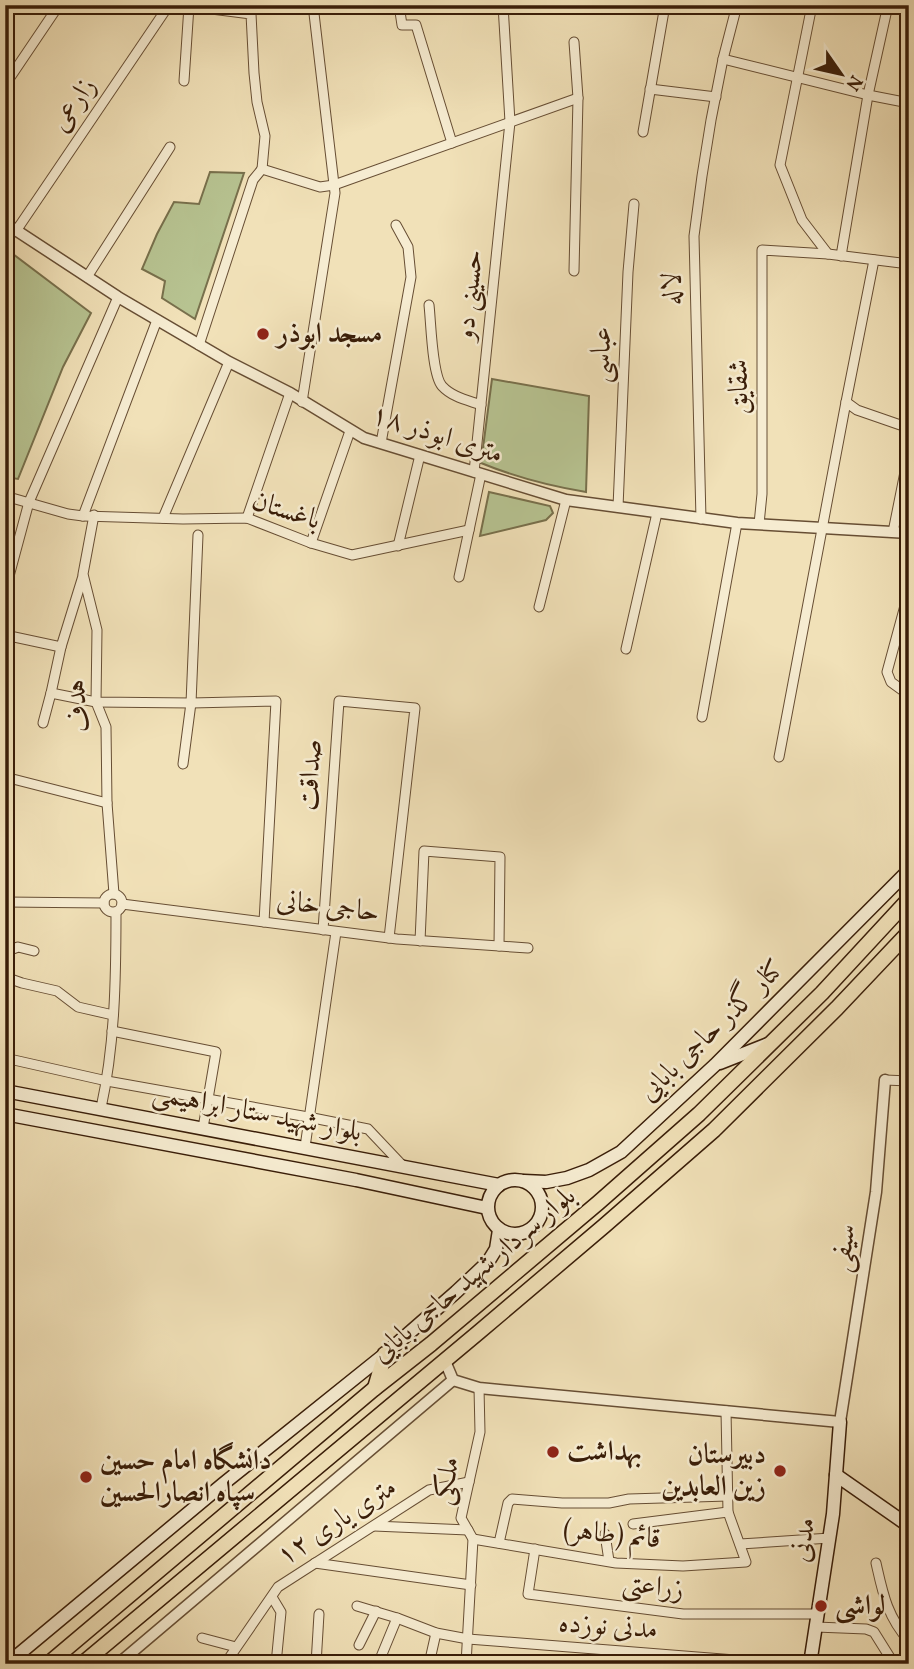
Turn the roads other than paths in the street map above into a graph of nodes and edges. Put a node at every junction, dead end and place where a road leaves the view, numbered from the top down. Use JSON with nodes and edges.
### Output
{"nodes":[{"id":1,"x":58,"y":5,"type":"edge"},
{"id":2,"x":169,"y":5,"type":"edge"},
{"id":3,"x":313,"y":5,"type":"edge"},
{"id":4,"x":399,"y":5,"type":"edge"},
{"id":5,"x":503,"y":5,"type":"edge"},
{"id":6,"x":665,"y":5,"type":"edge"},
{"id":7,"x":737,"y":5,"type":"edge"},
{"id":8,"x":812,"y":5,"type":"edge"},
{"id":9,"x":888,"y":5,"type":"edge"},
{"id":10,"x":185,"y":6,"type":"edge"},
{"id":11,"x":211,"y":7,"type":"edge"},
{"id":12,"x":574,"y":42,"type":"dead end"},
{"id":13,"x":723,"y":59,"type":"junction"},
{"id":14,"x":797,"y":76,"type":"junction"},
{"id":15,"x":184,"y":81,"type":"dead end"},
{"id":16,"x":5,"y":85,"type":"edge"},
{"id":17,"x":650,"y":89,"type":"junction"},
{"id":18,"x":868,"y":95,"type":"junction"},
{"id":19,"x":716,"y":97,"type":"junction"},
{"id":20,"x":578,"y":98,"type":"junction"},
{"id":21,"x":909,"y":103,"type":"edge"},
{"id":22,"x":510,"y":122,"type":"junction"},
{"id":23,"x":643,"y":132,"type":"dead end"},
{"id":24,"x":452,"y":143,"type":"junction"},
{"id":25,"x":170,"y":147,"type":"dead end"},
{"id":26,"x":262,"y":169,"type":"junction"},
{"id":27,"x":334,"y":185,"type":"junction"},
{"id":28,"x":634,"y":205,"type":"dead end"},
{"id":29,"x":5,"y":223,"type":"edge"},
{"id":30,"x":396,"y":225,"type":"dead end"},
{"id":31,"x":16,"y":231,"type":"junction"},
{"id":32,"x":828,"y":254,"type":"junction"},
{"id":33,"x":841,"y":256,"type":"junction"},
{"id":34,"x":874,"y":260,"type":"junction"},
{"id":35,"x":909,"y":264,"type":"edge"},
{"id":36,"x":574,"y":271,"type":"dead end"},
{"id":37,"x":87,"y":277,"type":"junction"},
{"id":38,"x":118,"y":297,"type":"junction"},
{"id":39,"x":429,"y":305,"type":"dead end"},
{"id":40,"x":157,"y":320,"type":"junction"},
{"id":41,"x":199,"y":345,"type":"junction"},
{"id":42,"x":229,"y":362,"type":"junction"},
{"id":43,"x":290,"y":393,"type":"junction"},
{"id":44,"x":302,"y":401,"type":"junction"},
{"id":45,"x":846,"y":402,"type":"junction"},
{"id":46,"x":481,"y":405,"type":"junction"},
{"id":47,"x":909,"y":428,"type":"edge"},
{"id":48,"x":350,"y":431,"type":"junction"},
{"id":49,"x":381,"y":443,"type":"junction"},
{"id":50,"x":909,"y":452,"type":"edge"},
{"id":51,"x":420,"y":455,"type":"junction"},
{"id":52,"x":478,"y":473,"type":"junction"},
{"id":53,"x":5,"y":496,"type":"edge"},
{"id":54,"x":566,"y":500,"type":"junction"},
{"id":55,"x":29,"y":502,"type":"junction"},
{"id":56,"x":618,"y":507,"type":"junction"},
{"id":57,"x":657,"y":513,"type":"junction"},
{"id":58,"x":94,"y":515,"type":"junction"},
{"id":59,"x":82,"y":516,"type":"junction"},
{"id":60,"x":247,"y":517,"type":"junction"},
{"id":61,"x":163,"y":518,"type":"junction"},
{"id":62,"x":701,"y":519,"type":"junction"},
{"id":63,"x":737,"y":523,"type":"junction"},
{"id":64,"x":759,"y":524,"type":"junction"},
{"id":65,"x":822,"y":527,"type":"junction"},
{"id":66,"x":469,"y":530,"type":"junction"},
{"id":67,"x":893,"y":532,"type":"junction"},
{"id":68,"x":909,"y":533,"type":"edge"},
{"id":69,"x":198,"y":535,"type":"dead end"},
{"id":70,"x":311,"y":543,"type":"junction"},
{"id":71,"x":398,"y":546,"type":"junction"},
{"id":72,"x":83,"y":574,"type":"junction"},
{"id":73,"x":459,"y":577,"type":"dead end"},
{"id":74,"x":5,"y":591,"type":"edge"},
{"id":75,"x":909,"y":591,"type":"edge"},
{"id":76,"x":539,"y":607,"type":"dead end"},
{"id":77,"x":5,"y":635,"type":"edge"},
{"id":78,"x":61,"y":647,"type":"junction"},
{"id":79,"x":626,"y":649,"type":"dead end"},
{"id":80,"x":51,"y":693,"type":"junction"},
{"id":81,"x":909,"y":695,"type":"edge"},
{"id":82,"x":96,"y":702,"type":"junction"},
{"id":83,"x":191,"y":703,"type":"junction"},
{"id":84,"x":702,"y":717,"type":"dead end"},
{"id":85,"x":43,"y":723,"type":"dead end"},
{"id":86,"x":779,"y":757,"type":"dead end"},
{"id":87,"x":183,"y":764,"type":"dead end"},
{"id":88,"x":5,"y":777,"type":"edge"},
{"id":89,"x":107,"y":803,"type":"junction"},
{"id":90,"x":909,"y":870,"type":"edge"},
{"id":91,"x":114,"y":894,"type":"junction"},
{"id":92,"x":909,"y":900,"type":"edge"},
{"id":93,"x":5,"y":902,"type":"edge"},
{"id":94,"x":104,"y":903,"type":"junction"},
{"id":95,"x":122,"y":904,"type":"junction"},
{"id":96,"x":116,"y":912,"type":"junction"},
{"id":97,"x":264,"y":922,"type":"junction"},
{"id":98,"x":323,"y":930,"type":"junction"},
{"id":99,"x":336,"y":932,"type":"junction"},
{"id":100,"x":909,"y":932,"type":"edge"},
{"id":101,"x":389,"y":938,"type":"junction"},
{"id":102,"x":420,"y":941,"type":"junction"},
{"id":103,"x":499,"y":946,"type":"junction"},
{"id":104,"x":528,"y":948,"type":"dead end"},
{"id":105,"x":34,"y":951,"type":"dead end"},
{"id":106,"x":5,"y":952,"type":"edge"},
{"id":107,"x":5,"y":977,"type":"edge"},
{"id":108,"x":113,"y":1015,"type":"junction"},
{"id":109,"x":112,"y":1031,"type":"junction"},
{"id":110,"x":772,"y":1043,"type":"junction"},
{"id":111,"x":5,"y":1058,"type":"edge"},
{"id":112,"x":715,"y":1065,"type":"junction"},
{"id":113,"x":885,"y":1080,"type":"joint"},
{"id":114,"x":107,"y":1081,"type":"junction"},
{"id":115,"x":909,"y":1081,"type":"edge"},
{"id":116,"x":5,"y":1091,"type":"edge"},
{"id":117,"x":208,"y":1099,"type":"junction"},
{"id":118,"x":101,"y":1108,"type":"junction"},
{"id":119,"x":5,"y":1114,"type":"edge"},
{"id":120,"x":308,"y":1117,"type":"junction"},
{"id":121,"x":204,"y":1128,"type":"junction"},
{"id":122,"x":305,"y":1147,"type":"junction"},
{"id":123,"x":403,"y":1166,"type":"junction"},
{"id":124,"x":524,"y":1181,"type":"junction"},
{"id":125,"x":499,"y":1185,"type":"junction"},
{"id":126,"x":487,"y":1208,"type":"junction"},
{"id":127,"x":499,"y":1230,"type":"junction"},
{"id":128,"x":385,"y":1354,"type":"junction"},
{"id":129,"x":445,"y":1361,"type":"junction"},
{"id":130,"x":453,"y":1380,"type":"junction"},
{"id":131,"x":375,"y":1388,"type":"junction"},
{"id":132,"x":479,"y":1388,"type":"junction"},
{"id":133,"x":726,"y":1411,"type":"junction"},
{"id":134,"x":840,"y":1422,"type":"junction"},
{"id":135,"x":836,"y":1475,"type":"junction"},
{"id":136,"x":469,"y":1482,"type":"junction"},
{"id":137,"x":728,"y":1496,"type":"junction"},
{"id":138,"x":728,"y":1512,"type":"junction"},
{"id":139,"x":633,"y":1524,"type":"dead end"},
{"id":140,"x":373,"y":1526,"type":"junction"},
{"id":141,"x":909,"y":1526,"type":"edge"},
{"id":142,"x":470,"y":1534,"type":"junction"},
{"id":143,"x":605,"y":1534,"type":"dead end"},
{"id":144,"x":830,"y":1538,"type":"junction"},
{"id":145,"x":499,"y":1543,"type":"junction"},
{"id":146,"x":740,"y":1544,"type":"junction"},
{"id":147,"x":535,"y":1549,"type":"junction"},
{"id":148,"x":608,"y":1561,"type":"junction"},
{"id":149,"x":315,"y":1563,"type":"junction"},
{"id":150,"x":876,"y":1563,"type":"dead end"},
{"id":151,"x":471,"y":1585,"type":"junction"},
{"id":152,"x":272,"y":1597,"type":"junction"},
{"id":153,"x":357,"y":1606,"type":"dead end"},
{"id":154,"x":376,"y":1611,"type":"junction"},
{"id":155,"x":319,"y":1614,"type":"dead end"},
{"id":156,"x":397,"y":1618,"type":"junction"},
{"id":157,"x":817,"y":1620,"type":"junction"},
{"id":158,"x":436,"y":1633,"type":"junction"},
{"id":159,"x":202,"y":1638,"type":"dead end"},
{"id":160,"x":468,"y":1639,"type":"junction"},
{"id":161,"x":909,"y":1641,"type":"edge"},
{"id":162,"x":359,"y":1645,"type":"dead end"},
{"id":163,"x":236,"y":1647,"type":"junction"},
{"id":164,"x":87,"y":1659,"type":"edge"},
{"id":165,"x":7,"y":1664,"type":"edge"},
{"id":166,"x":48,"y":1664,"type":"edge"},
{"id":167,"x":106,"y":1664,"type":"edge"},
{"id":168,"x":118,"y":1664,"type":"edge"},
{"id":169,"x":225,"y":1664,"type":"edge"},
{"id":170,"x":276,"y":1664,"type":"edge"},
{"id":171,"x":316,"y":1664,"type":"edge"},
{"id":172,"x":378,"y":1664,"type":"edge"},
{"id":173,"x":429,"y":1664,"type":"edge"},
{"id":174,"x":466,"y":1664,"type":"edge"},
{"id":175,"x":786,"y":1664,"type":"edge"},
{"id":176,"x":810,"y":1664,"type":"edge"},
{"id":177,"x":894,"y":1664,"type":"edge"}],
"edges":[{"from":1,"to":16,"type":"street"},
{"from":2,"to":31,"type":"street","name":"زارعی"},
{"from":3,"to":27,"type":"street"},
{"from":4,"to":24,"type":"street"},
{"from":5,"to":22,"type":"street","name":"حسینی دو"},
{"from":6,"to":17,"type":"street"},
{"from":7,"to":13,"type":"street","name":"لاله"},
{"from":8,"to":14,"type":"street"},
{"from":9,"to":18,"type":"street"},
{"from":10,"to":11,"type":"street"},
{"from":10,"to":15,"type":"street"},
{"from":11,"to":26,"type":"street"},
{"from":12,"to":20,"type":"street"},
{"from":13,"to":14,"type":"street"},
{"from":13,"to":19,"type":"street","name":"لاله"},
{"from":14,"to":18,"type":"street"},
{"from":14,"to":32,"type":"street"},
{"from":17,"to":19,"type":"street"},
{"from":17,"to":23,"type":"street"},
{"from":18,"to":21,"type":"street"},
{"from":18,"to":33,"type":"street"},
{"from":19,"to":62,"type":"street","name":"لاله"},
{"from":20,"to":22,"type":"street"},
{"from":20,"to":36,"type":"street"},
{"from":22,"to":24,"type":"street"},
{"from":22,"to":46,"type":"street","name":"حسینی دو"},
{"from":24,"to":27,"type":"street"},
{"from":25,"to":37,"type":"street"},
{"from":26,"to":27,"type":"street"},
{"from":26,"to":41,"type":"street"},
{"from":27,"to":44,"type":"street"},
{"from":28,"to":56,"type":"street","name":"عباسی"},
{"from":29,"to":31,"type":"street","name":"۱۸ متری ابوذر"},
{"from":30,"to":49,"type":"street"},
{"from":31,"to":37,"type":"street","name":"۱۸ متری ابوذر"},
{"from":32,"to":33,"type":"street"},
{"from":32,"to":64,"type":"street","name":"شقایق"},
{"from":33,"to":34,"type":"street"},
{"from":34,"to":35,"type":"street"},
{"from":34,"to":45,"type":"street"},
{"from":37,"to":38,"type":"street","name":"۱۸ متری ابوذر"},
{"from":38,"to":40,"type":"street","name":"۱۸ متری ابوذر"},
{"from":38,"to":55,"type":"street"},
{"from":39,"to":46,"type":"street"},
{"from":40,"to":41,"type":"street","name":"۱۸ متری ابوذر"},
{"from":40,"to":59,"type":"street"},
{"from":41,"to":42,"type":"street","name":"۱۸ متری ابوذر"},
{"from":42,"to":43,"type":"street","name":"۱۸ متری ابوذر"},
{"from":42,"to":61,"type":"street"},
{"from":43,"to":44,"type":"street","name":"۱۸ متری ابوذر"},
{"from":43,"to":60,"type":"street"},
{"from":44,"to":48,"type":"street","name":"۱۸ متری ابوذر"},
{"from":45,"to":47,"type":"street"},
{"from":45,"to":65,"type":"street"},
{"from":46,"to":52,"type":"street","name":"حسینی دو"},
{"from":48,"to":49,"type":"street","name":"۱۸ متری ابوذر"},
{"from":48,"to":70,"type":"street"},
{"from":49,"to":51,"type":"street","name":"۱۸ متری ابوذر"},
{"from":50,"to":67,"type":"street"},
{"from":51,"to":52,"type":"street","name":"۱۸ متری ابوذر"},
{"from":51,"to":71,"type":"street"},
{"from":52,"to":54,"type":"street","name":"۱۸ متری ابوذر"},
{"from":52,"to":66,"type":"street","name":"حسینی دو"},
{"from":53,"to":55,"type":"street","name":"باغستان"},
{"from":54,"to":56,"type":"street","name":"۱۸ متری ابوذر"},
{"from":54,"to":76,"type":"street"},
{"from":55,"to":59,"type":"street","name":"باغستان"},
{"from":55,"to":74,"type":"street"},
{"from":56,"to":57,"type":"street","name":"۱۸ متری ابوذر"},
{"from":57,"to":62,"type":"street","name":"۱۸ متری ابوذر"},
{"from":57,"to":79,"type":"street"},
{"from":58,"to":59,"type":"street","name":"باغستان"},
{"from":58,"to":61,"type":"street","name":"باغستان"},
{"from":58,"to":72,"type":"street","name":"هدف"},
{"from":60,"to":61,"type":"street","name":"باغستان"},
{"from":60,"to":70,"type":"street","name":"باغستان"},
{"from":62,"to":63,"type":"street","name":"۱۸ متری ابوذر"},
{"from":63,"to":64,"type":"street","name":"۱۸ متری ابوذر"},
{"from":63,"to":84,"type":"street"},
{"from":64,"to":65,"type":"street","name":"۱۸ متری ابوذر"},
{"from":65,"to":67,"type":"street","name":"۱۸ متری ابوذر"},
{"from":65,"to":86,"type":"street"},
{"from":66,"to":71,"type":"street","name":"باغستان"},
{"from":66,"to":73,"type":"street","name":"حسینی دو"},
{"from":67,"to":68,"type":"street","name":"۱۸ متری ابوذر"},
{"from":69,"to":83,"type":"street"},
{"from":70,"to":71,"type":"street","name":"باغستان"},
{"from":72,"to":78,"type":"street"},
{"from":72,"to":82,"type":"street","name":"هدف"},
{"from":75,"to":81,"type":"street"},
{"from":77,"to":78,"type":"street"},
{"from":78,"to":80,"type":"street"},
{"from":80,"to":82,"type":"street"},
{"from":80,"to":85,"type":"street"},
{"from":82,"to":83,"type":"street"},
{"from":82,"to":89,"type":"street","name":"هدف"},
{"from":83,"to":87,"type":"street"},
{"from":83,"to":97,"type":"street"},
{"from":88,"to":89,"type":"street"},
{"from":89,"to":91,"type":"street","name":"هدف"},
{"from":90,"to":112,"type":"main road","name":"کنار گذر حاجی بابایی"},
{"from":91,"to":94,"type":"street"},
{"from":91,"to":95,"type":"street"},
{"from":92,"to":110,"type":"highway","name":"بلوار سردار شهید حاجی بابایی"},
{"from":93,"to":94,"type":"street"},
{"from":94,"to":96,"type":"street"},
{"from":95,"to":96,"type":"street"},
{"from":95,"to":97,"type":"street","name":"حاجی خانی"},
{"from":96,"to":108,"type":"street"},
{"from":97,"to":98,"type":"street","name":"حاجی خانی"},
{"from":98,"to":99,"type":"street","name":"حاجی خانی"},
{"from":98,"to":101,"type":"street","name":"صداقت"},
{"from":99,"to":101,"type":"street","name":"حاجی خانی"},
{"from":99,"to":120,"type":"street"},
{"from":100,"to":129,"type":"highway","name":"بلوار سردار شهید حاجی بابایی"},
{"from":101,"to":102,"type":"street","name":"حاجی خانی"},
{"from":102,"to":103,"type":"street","name":"حاجی خانی"},
{"from":102,"to":103,"type":"street"},
{"from":103,"to":104,"type":"street","name":"حاجی خانی"},
{"from":105,"to":106,"type":"street"},
{"from":107,"to":108,"type":"street"},
{"from":108,"to":109,"type":"street"},
{"from":109,"to":114,"type":"street"},
{"from":109,"to":117,"type":"street"},
{"from":110,"to":112,"type":"main road"},
{"from":110,"to":131,"type":"highway","name":"بلوار سردار شهید حاجی بابایی"},
{"from":111,"to":114,"type":"street"},
{"from":112,"to":124,"type":"main road","name":"کنار گذر حاجی بابایی"},
{"from":113,"to":115,"type":"street"},
{"from":113,"to":134,"type":"street","name":"سیفی"},
{"from":114,"to":117,"type":"street"},
{"from":114,"to":118,"type":"street"},
{"from":116,"to":118,"type":"main road","name":"بلوار شهید ستار ابراهیمی"},
{"from":117,"to":120,"type":"street"},
{"from":117,"to":121,"type":"street"},
{"from":118,"to":121,"type":"main road","name":"بلوار شهید ستار ابراهیمی"},
{"from":119,"to":126,"type":"main road","name":"بلوار شهید ستار ابراهیمی"},
{"from":120,"to":122,"type":"street"},
{"from":120,"to":123,"type":"street"},
{"from":121,"to":122,"type":"main road","name":"بلوار شهید ستار ابراهیمی"},
{"from":122,"to":123,"type":"main road","name":"بلوار شهید ستار ابراهیمی"},
{"from":123,"to":125,"type":"main road","name":"بلوار شهید ستار ابراهیمی"},
{"from":124,"to":125,"type":"main road"},
{"from":124,"to":127,"type":"main road"},
{"from":125,"to":126,"type":"main road"},
{"from":126,"to":127,"type":"main road"},
{"from":127,"to":128,"type":"main road"},
{"from":128,"to":131,"type":"highway"},
{"from":128,"to":165,"type":"main road"},
{"from":129,"to":130,"type":"street"},
{"from":129,"to":164,"type":"highway","name":"بلوار سردار شهید حاجی بابایی"},
{"from":130,"to":132,"type":"street"},
{"from":130,"to":168,"type":"street"},
{"from":131,"to":166,"type":"highway","name":"بلوار سردار شهید حاجی بابایی"},
{"from":132,"to":133,"type":"street"},
{"from":132,"to":136,"type":"street","name":"ملکی"},
{"from":133,"to":134,"type":"street"},
{"from":133,"to":137,"type":"street"},
{"from":134,"to":135,"type":"main road","name":"مدنی"},
{"from":135,"to":141,"type":"main road"},
{"from":135,"to":144,"type":"main road","name":"مدنی"},
{"from":136,"to":140,"type":"street","name":"۱۲ متری یاری"},
{"from":136,"to":142,"type":"street","name":"ملکی"},
{"from":137,"to":138,"type":"street"},
{"from":137,"to":145,"type":"street"},
{"from":138,"to":139,"type":"street"},
{"from":138,"to":146,"type":"street"},
{"from":140,"to":142,"type":"street","name":"قائم (طاهر)"},
{"from":140,"to":149,"type":"street","name":"۱۲ متری یاری"},
{"from":142,"to":145,"type":"street","name":"قائم (طاهر)"},
{"from":142,"to":151,"type":"street","name":"ملکی"},
{"from":143,"to":148,"type":"street"},
{"from":144,"to":146,"type":"street"},
{"from":144,"to":157,"type":"main road","name":"مدنی"},
{"from":145,"to":147,"type":"street","name":"قائم (طاهر)"},
{"from":146,"to":148,"type":"street","name":"قائم (طاهر)"},
{"from":147,"to":148,"type":"street","name":"قائم (طاهر)"},
{"from":147,"to":157,"type":"street","name":"زراعتی"},
{"from":149,"to":151,"type":"street"},
{"from":149,"to":152,"type":"street","name":"۱۲ متری یاری"},
{"from":150,"to":161,"type":"street"},
{"from":151,"to":160,"type":"street","name":"ملکی"},
{"from":152,"to":163,"type":"street","name":"۱۲ متری یاری"},
{"from":152,"to":170,"type":"street"},
{"from":153,"to":154,"type":"street","name":"مدنی نوزده"},
{"from":154,"to":156,"type":"street","name":"مدنی نوزده"},
{"from":154,"to":162,"type":"street"},
{"from":155,"to":171,"type":"street"},
{"from":156,"to":158,"type":"street","name":"مدنی نوزده"},
{"from":156,"to":172,"type":"street"},
{"from":157,"to":176,"type":"main road","name":"مدنی"},
{"from":157,"to":177,"type":"street"},
{"from":158,"to":160,"type":"street","name":"مدنی نوزده"},
{"from":158,"to":173,"type":"street"},
{"from":159,"to":163,"type":"street"},
{"from":160,"to":174,"type":"street","name":"ملکی"},
{"from":160,"to":175,"type":"street","name":"مدنی نوزده"},
{"from":163,"to":169,"type":"street","name":"۱۲ متری یاری"},
{"from":164,"to":167,"type":"street"}]}
